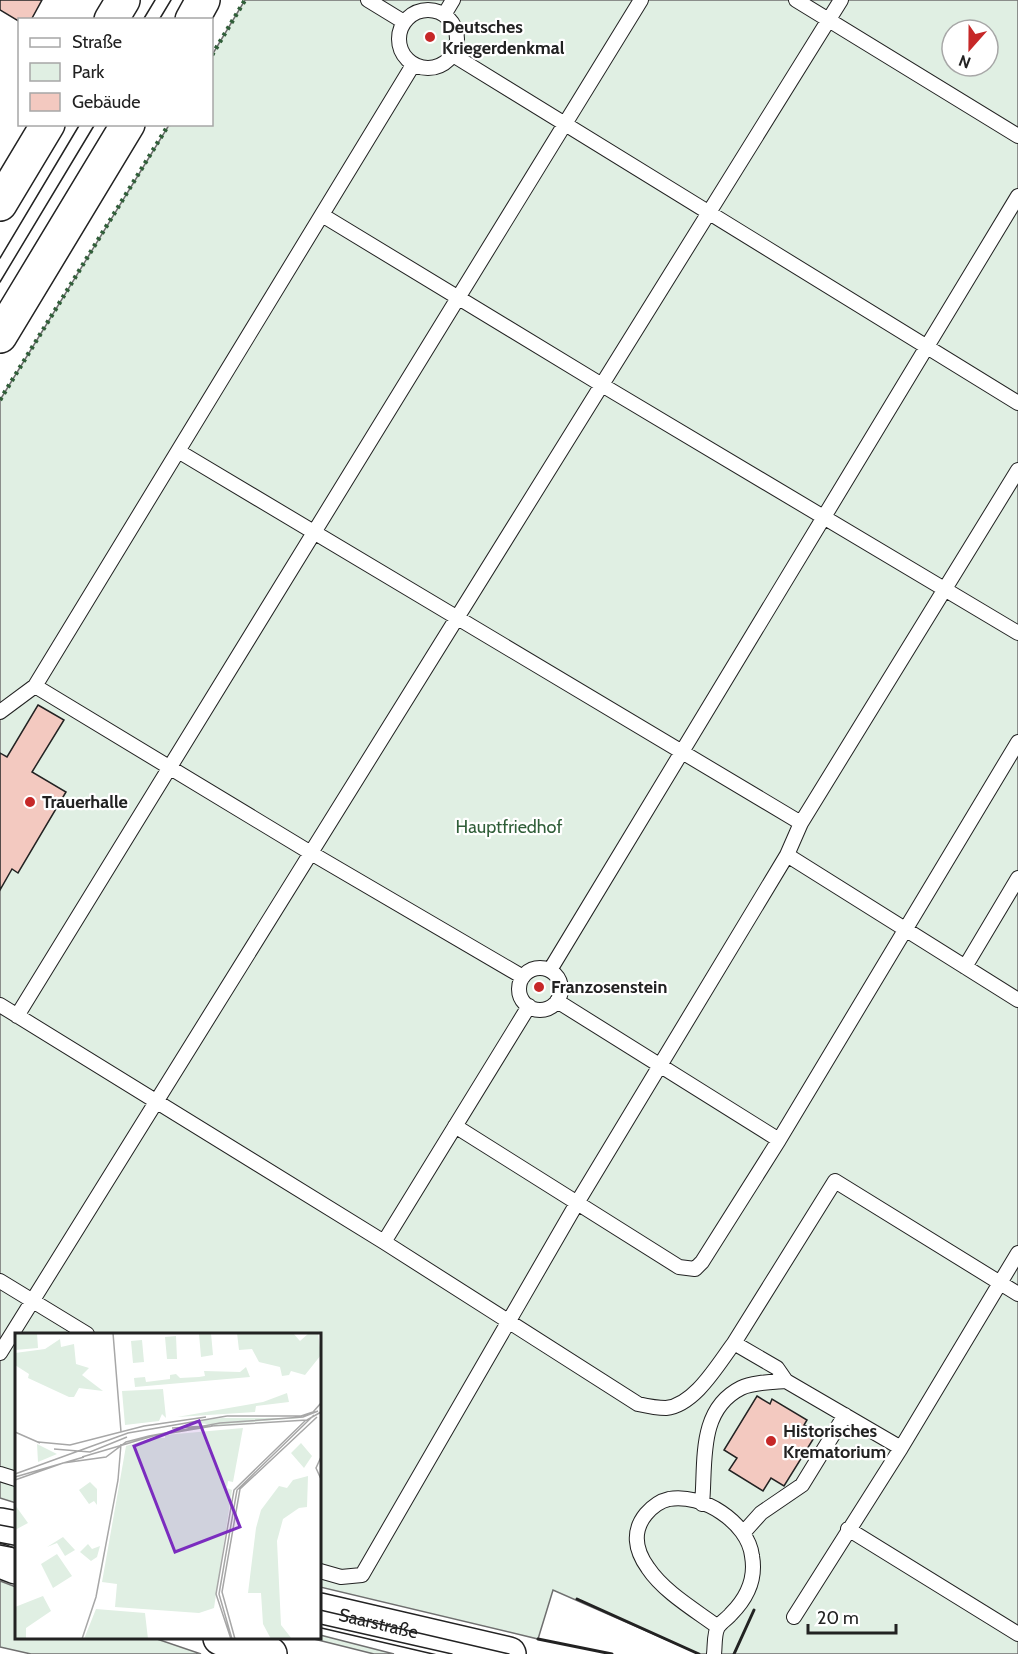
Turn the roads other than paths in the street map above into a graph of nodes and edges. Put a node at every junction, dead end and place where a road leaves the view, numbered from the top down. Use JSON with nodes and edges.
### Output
{"nodes":[{"id":1,"x":123,"y":0,"type":"edge"},
{"id":2,"x":203,"y":0,"type":"edge"},
{"id":3,"x":368,"y":0,"type":"edge"},
{"id":4,"x":453,"y":0,"type":"edge"},
{"id":5,"x":641,"y":0,"type":"edge"},
{"id":6,"x":796,"y":0,"type":"edge"},
{"id":7,"x":841,"y":0,"type":"edge"},
{"id":8,"x":444,"y":15,"type":"junction"},
{"id":9,"x":112,"y":18,"type":"edge"},
{"id":10,"x":193,"y":18,"type":"edge"},
{"id":11,"x":829,"y":20,"type":"junction"},
{"id":12,"x":404,"y":22,"type":"junction"},
{"id":13,"x":453,"y":56,"type":"junction"},
{"id":14,"x":413,"y":65,"type":"junction"},
{"id":15,"x":564,"y":124,"type":"junction"},
{"id":16,"x":47,"y":126,"type":"edge"},
{"id":17,"x":127,"y":126,"type":"edge"},
{"id":18,"x":1018,"y":136,"type":"edge"},
{"id":19,"x":1018,"y":196,"type":"edge"},
{"id":20,"x":0,"y":204,"type":"edge"},
{"id":21,"x":708,"y":213,"type":"junction"},
{"id":22,"x":322,"y":214,"type":"junction"},
{"id":23,"x":458,"y":297,"type":"junction"},
{"id":24,"x":0,"y":336,"type":"edge"},
{"id":25,"x":927,"y":346,"type":"junction"},
{"id":26,"x":602,"y":385,"type":"junction"},
{"id":27,"x":1018,"y":403,"type":"edge"},
{"id":28,"x":178,"y":451,"type":"junction"},
{"id":29,"x":1018,"y":470,"type":"edge"},
{"id":30,"x":823,"y":516,"type":"junction"},
{"id":31,"x":314,"y":532,"type":"junction"},
{"id":32,"x":945,"y":589,"type":"junction"},
{"id":33,"x":458,"y":617,"type":"junction"},
{"id":34,"x":1018,"y":633,"type":"edge"},
{"id":35,"x":35,"y":686,"type":"junction"},
{"id":36,"x":0,"y":712,"type":"edge"},
{"id":37,"x":1018,"y":742,"type":"edge"},
{"id":38,"x":684,"y":752,"type":"junction"},
{"id":39,"x":170,"y":768,"type":"junction"},
{"id":40,"x":801,"y":823,"type":"junction"},
{"id":41,"x":311,"y":853,"type":"junction"},
{"id":42,"x":787,"y":855,"type":"junction"},
{"id":43,"x":1018,"y":878,"type":"edge"},
{"id":44,"x":904,"y":929,"type":"junction"},
{"id":45,"x":965,"y":967,"type":"junction"},
{"id":46,"x":550,"y":970,"type":"junction"},
{"id":47,"x":523,"y":977,"type":"junction"},
{"id":48,"x":1018,"y":1000,"type":"edge"},
{"id":49,"x":557,"y":1001,"type":"junction"},
{"id":50,"x":0,"y":1005,"type":"edge"},
{"id":51,"x":529,"y":1006,"type":"junction"},
{"id":52,"x":17,"y":1016,"type":"junction"},
{"id":53,"x":659,"y":1067,"type":"junction"},
{"id":54,"x":156,"y":1102,"type":"junction"},
{"id":55,"x":455,"y":1126,"type":"junction"},
{"id":56,"x":778,"y":1140,"type":"junction"},
{"id":57,"x":577,"y":1203,"type":"junction"},
{"id":58,"x":384,"y":1242,"type":"junction"},
{"id":59,"x":1018,"y":1253,"type":"edge"},
{"id":60,"x":0,"y":1281,"type":"edge"},
{"id":61,"x":999,"y":1283,"type":"junction"},
{"id":62,"x":1018,"y":1294,"type":"edge"},
{"id":63,"x":32,"y":1301,"type":"junction"},
{"id":64,"x":507,"y":1322,"type":"junction"},
{"id":65,"x":84,"y":1333,"type":"edge"},
{"id":66,"x":734,"y":1343,"type":"junction"},
{"id":67,"x":0,"y":1353,"type":"edge"},
{"id":68,"x":786,"y":1381,"type":"junction"},
{"id":69,"x":845,"y":1415,"type":"junction"},
{"id":70,"x":901,"y":1448,"type":"junction"},
{"id":71,"x":0,"y":1473,"type":"edge"},
{"id":72,"x":15,"y":1479,"type":"edge"},
{"id":73,"x":702,"y":1504,"type":"junction"},
{"id":74,"x":0,"y":1525,"type":"edge"},
{"id":75,"x":15,"y":1528,"type":"edge"},
{"id":76,"x":848,"y":1529,"type":"junction"},
{"id":77,"x":744,"y":1532,"type":"junction"},
{"id":78,"x":0,"y":1561,"type":"edge"},
{"id":79,"x":15,"y":1567,"type":"edge"},
{"id":80,"x":321,"y":1571,"type":"edge"},
{"id":81,"x":321,"y":1610,"type":"edge"},
{"id":82,"x":794,"y":1617,"type":"dead end"},
{"id":83,"x":718,"y":1627,"type":"junction"},
{"id":84,"x":1018,"y":1634,"type":"edge"},
{"id":85,"x":223,"y":1639,"type":"edge"},
{"id":86,"x":270,"y":1654,"type":"edge"},
{"id":87,"x":509,"y":1654,"type":"edge"},
{"id":88,"x":714,"y":1654,"type":"edge"}],
"edges":[{"from":1,"to":9,"type":"main road"},
{"from":2,"to":10,"type":"main road"},
{"from":3,"to":12,"type":"lane"},
{"from":4,"to":8,"type":"lane"},
{"from":5,"to":15,"type":"lane"},
{"from":6,"to":11,"type":"lane"},
{"from":7,"to":11,"type":"lane"},
{"from":8,"to":12,"type":"lane"},
{"from":8,"to":13,"type":"lane"},
{"from":11,"to":18,"type":"lane"},
{"from":11,"to":21,"type":"lane"},
{"from":12,"to":14,"type":"lane"},
{"from":13,"to":14,"type":"lane"},
{"from":13,"to":15,"type":"lane"},
{"from":14,"to":22,"type":"lane"},
{"from":15,"to":21,"type":"lane"},
{"from":15,"to":23,"type":"lane"},
{"from":16,"to":20,"type":"main road"},
{"from":17,"to":24,"type":"main road"},
{"from":19,"to":25,"type":"lane"},
{"from":21,"to":25,"type":"lane"},
{"from":21,"to":26,"type":"lane"},
{"from":22,"to":23,"type":"lane"},
{"from":22,"to":28,"type":"lane"},
{"from":23,"to":26,"type":"lane"},
{"from":23,"to":31,"type":"lane"},
{"from":25,"to":27,"type":"lane"},
{"from":25,"to":30,"type":"lane"},
{"from":26,"to":30,"type":"lane"},
{"from":26,"to":33,"type":"lane"},
{"from":28,"to":31,"type":"lane"},
{"from":28,"to":35,"type":"lane"},
{"from":29,"to":32,"type":"lane"},
{"from":30,"to":32,"type":"lane"},
{"from":30,"to":38,"type":"lane"},
{"from":31,"to":33,"type":"lane"},
{"from":31,"to":39,"type":"lane"},
{"from":32,"to":34,"type":"lane"},
{"from":32,"to":40,"type":"lane"},
{"from":33,"to":38,"type":"lane"},
{"from":33,"to":41,"type":"lane"},
{"from":35,"to":36,"type":"lane"},
{"from":35,"to":39,"type":"lane"},
{"from":37,"to":44,"type":"lane"},
{"from":38,"to":40,"type":"lane"},
{"from":38,"to":46,"type":"lane"},
{"from":39,"to":41,"type":"lane"},
{"from":39,"to":52,"type":"lane"},
{"from":40,"to":42,"type":"lane"},
{"from":41,"to":47,"type":"lane"},
{"from":41,"to":54,"type":"lane"},
{"from":42,"to":44,"type":"lane"},
{"from":42,"to":53,"type":"lane"},
{"from":43,"to":45,"type":"lane"},
{"from":44,"to":45,"type":"lane"},
{"from":44,"to":56,"type":"lane"},
{"from":45,"to":48,"type":"lane"},
{"from":46,"to":47,"type":"lane"},
{"from":46,"to":49,"type":"lane"},
{"from":47,"to":51,"type":"lane"},
{"from":49,"to":51,"type":"lane"},
{"from":49,"to":53,"type":"lane"},
{"from":50,"to":52,"type":"lane"},
{"from":51,"to":55,"type":"lane"},
{"from":52,"to":54,"type":"lane"},
{"from":53,"to":56,"type":"lane"},
{"from":53,"to":57,"type":"lane"},
{"from":54,"to":58,"type":"lane"},
{"from":54,"to":63,"type":"lane"},
{"from":55,"to":57,"type":"lane"},
{"from":55,"to":58,"type":"lane"},
{"from":56,"to":57,"type":"lane"},
{"from":57,"to":64,"type":"lane"},
{"from":58,"to":64,"type":"lane"},
{"from":59,"to":61,"type":"lane"},
{"from":60,"to":63,"type":"lane"},
{"from":61,"to":62,"type":"lane"},
{"from":61,"to":66,"type":"lane"},
{"from":61,"to":70,"type":"lane"},
{"from":63,"to":65,"type":"lane"},
{"from":63,"to":67,"type":"lane"},
{"from":64,"to":66,"type":"lane"},
{"from":64,"to":80,"type":"lane"},
{"from":66,"to":68,"type":"lane"},
{"from":68,"to":69,"type":"lane"},
{"from":68,"to":73,"type":"lane"},
{"from":69,"to":70,"type":"lane"},
{"from":69,"to":77,"type":"lane"},
{"from":70,"to":76,"type":"lane"},
{"from":71,"to":72,"type":"lane"},
{"from":73,"to":77,"type":"lane"},
{"from":73,"to":83,"type":"lane"},
{"from":74,"to":75,"type":"main road"},
{"from":76,"to":82,"type":"lane"},
{"from":76,"to":84,"type":"lane"},
{"from":77,"to":83,"type":"lane"},
{"from":78,"to":79,"type":"main road"},
{"from":81,"to":87,"type":"main road","name":"Saarstraße"},
{"from":83,"to":88,"type":"lane"},
{"from":85,"to":86,"type":"main road"}]}
